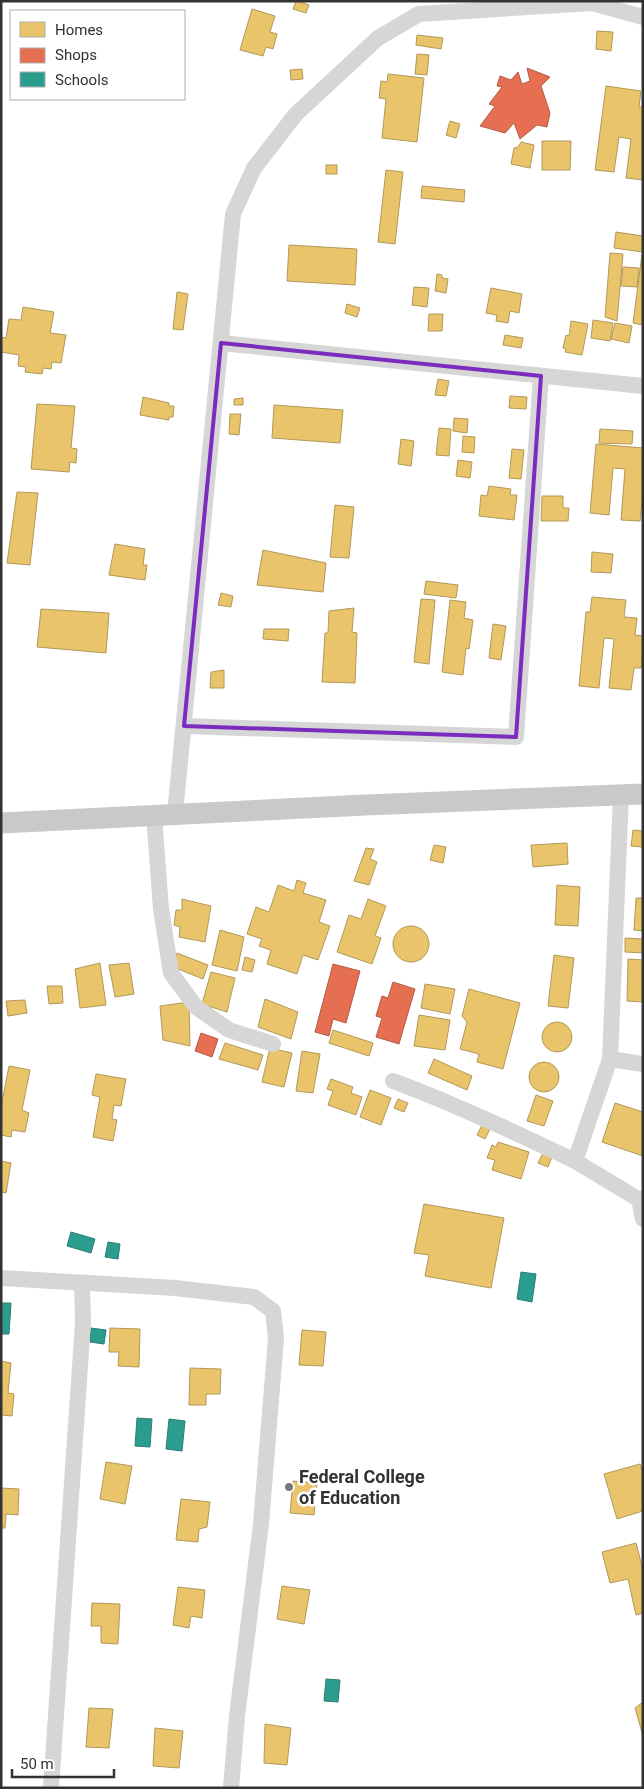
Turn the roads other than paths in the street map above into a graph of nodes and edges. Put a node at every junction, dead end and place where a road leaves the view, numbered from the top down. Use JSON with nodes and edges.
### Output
{"nodes":[{"id":1,"x":643,"y":17,"type":"edge"},
{"id":2,"x":221,"y":344,"type":"junction"},
{"id":3,"x":540,"y":376,"type":"junction"},
{"id":4,"x":643,"y":386,"type":"edge"},
{"id":5,"x":184,"y":726,"type":"junction"},
{"id":6,"x":643,"y":794,"type":"edge"},
{"id":7,"x":621,"y":795,"type":"junction"},
{"id":8,"x":165,"y":815,"type":"junction"},
{"id":9,"x":1,"y":823,"type":"edge"},
{"id":10,"x":272,"y":1044,"type":"dead end"},
{"id":11,"x":610,"y":1059,"type":"junction"},
{"id":12,"x":643,"y":1064,"type":"edge"},
{"id":13,"x":393,"y":1080,"type":"dead end"},
{"id":14,"x":575,"y":1161,"type":"junction"},
{"id":15,"x":641,"y":1200,"type":"edge"},
{"id":16,"x":643,"y":1219,"type":"edge"},
{"id":17,"x":1,"y":1278,"type":"edge"},
{"id":18,"x":82,"y":1282,"type":"junction"},
{"id":19,"x":51,"y":1788,"type":"edge"},
{"id":20,"x":231,"y":1788,"type":"edge"}],
"edges":[{"from":1,"to":2,"type":"street"},
{"from":2,"to":3,"type":"street"},
{"from":2,"to":5,"type":"street"},
{"from":3,"to":4,"type":"street"},
{"from":3,"to":5,"type":"street"},
{"from":5,"to":8,"type":"street"},
{"from":6,"to":7,"type":"main road"},
{"from":7,"to":8,"type":"main road"},
{"from":7,"to":11,"type":"street"},
{"from":8,"to":9,"type":"main road"},
{"from":8,"to":10,"type":"street"},
{"from":11,"to":12,"type":"street"},
{"from":11,"to":14,"type":"street"},
{"from":13,"to":14,"type":"street"},
{"from":14,"to":15,"type":"street"},
{"from":15,"to":16,"type":"street"},
{"from":17,"to":18,"type":"street"},
{"from":18,"to":19,"type":"street"},
{"from":18,"to":20,"type":"street"}]}
